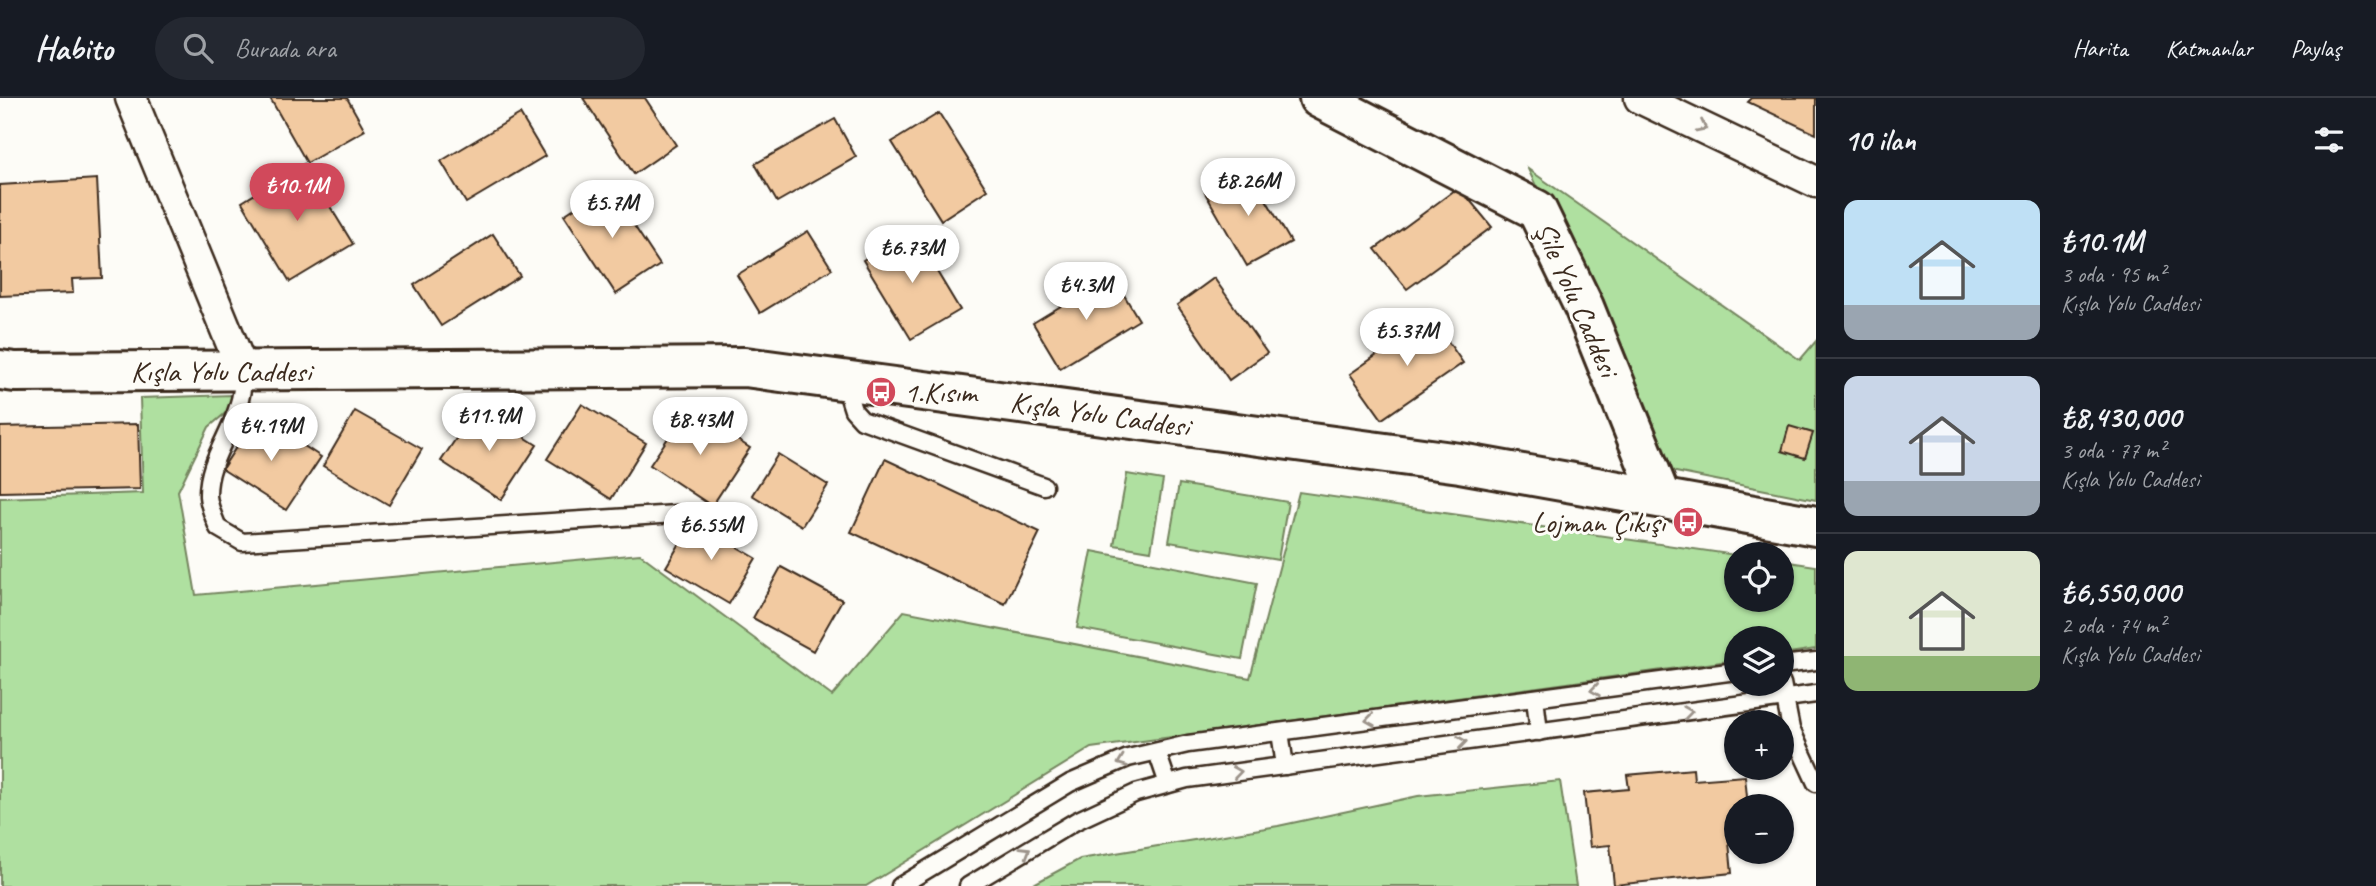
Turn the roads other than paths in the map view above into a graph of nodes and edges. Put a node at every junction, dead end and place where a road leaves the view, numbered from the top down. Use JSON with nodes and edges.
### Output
{"nodes":[{"id":1,"x":131,"y":98,"type":"edge"},
{"id":2,"x":1319,"y":98,"type":"edge"},
{"id":3,"x":1640,"y":98,"type":"edge"},
{"id":4,"x":1816,"y":182,"type":"edge"},
{"id":5,"x":0,"y":370,"type":"edge"},
{"id":6,"x":243,"y":371,"type":"junction"},
{"id":7,"x":843,"y":380,"type":"junction"},
{"id":8,"x":1044,"y":486,"type":"dead end"},
{"id":9,"x":1661,"y":498,"type":"junction"},
{"id":10,"x":676,"y":514,"type":"dead end"},
{"id":11,"x":1816,"y":526,"type":"edge"},
{"id":12,"x":1816,"y":661,"type":"edge"},
{"id":13,"x":1794,"y":664,"type":"edge"},
{"id":14,"x":1724,"y":673,"type":"edge"},
{"id":15,"x":1794,"y":692,"type":"edge"},
{"id":16,"x":1816,"y":694,"type":"edge"},
{"id":17,"x":1753,"y":696,"type":"edge"},
{"id":18,"x":1784,"y":696,"type":"edge"},
{"id":19,"x":1535,"y":698,"type":"junction"},
{"id":20,"x":1280,"y":732,"type":"junction"},
{"id":21,"x":1539,"y":732,"type":"junction"},
{"id":22,"x":1157,"y":752,"type":"junction"},
{"id":23,"x":1285,"y":766,"type":"junction"},
{"id":24,"x":1816,"y":783,"type":"edge"},
{"id":25,"x":1168,"y":784,"type":"junction"},
{"id":26,"x":900,"y":886,"type":"edge"},
{"id":27,"x":968,"y":886,"type":"edge"}],
"edges":[{"from":1,"to":6,"type":"street"},
{"from":2,"to":9,"type":"street","name":"Şile Yolu Caddesi"},
{"from":3,"to":4,"type":"street","one_way":true},
{"from":5,"to":6,"type":"street","name":"Kışla Yolu Caddesi"},
{"from":6,"to":7,"type":"street","name":"Kışla Yolu Caddesi"},
{"from":6,"to":10,"type":"lane"},
{"from":7,"to":8,"type":"lane"},
{"from":7,"to":9,"type":"street","name":"Kışla Yolu Caddesi"},
{"from":9,"to":11,"type":"street","name":"Kışla Yolu Caddesi"},
{"from":12,"to":13,"type":"lane"},
{"from":14,"to":19,"type":"lane","one_way":true},
{"from":15,"to":16,"type":"lane"},
{"from":21,"to":17,"type":"lane","one_way":true},
{"from":18,"to":24,"type":"lane"},
{"from":19,"to":20,"type":"lane","one_way":true},
{"from":19,"to":21,"type":"lane"},
{"from":20,"to":22,"type":"lane"},
{"from":20,"to":23,"type":"lane"},
{"from":23,"to":21,"type":"lane","one_way":true},
{"from":22,"to":25,"type":"lane"},
{"from":22,"to":26,"type":"lane","one_way":true},
{"from":25,"to":23,"type":"lane","one_way":true},
{"from":27,"to":25,"type":"lane","one_way":true}]}
